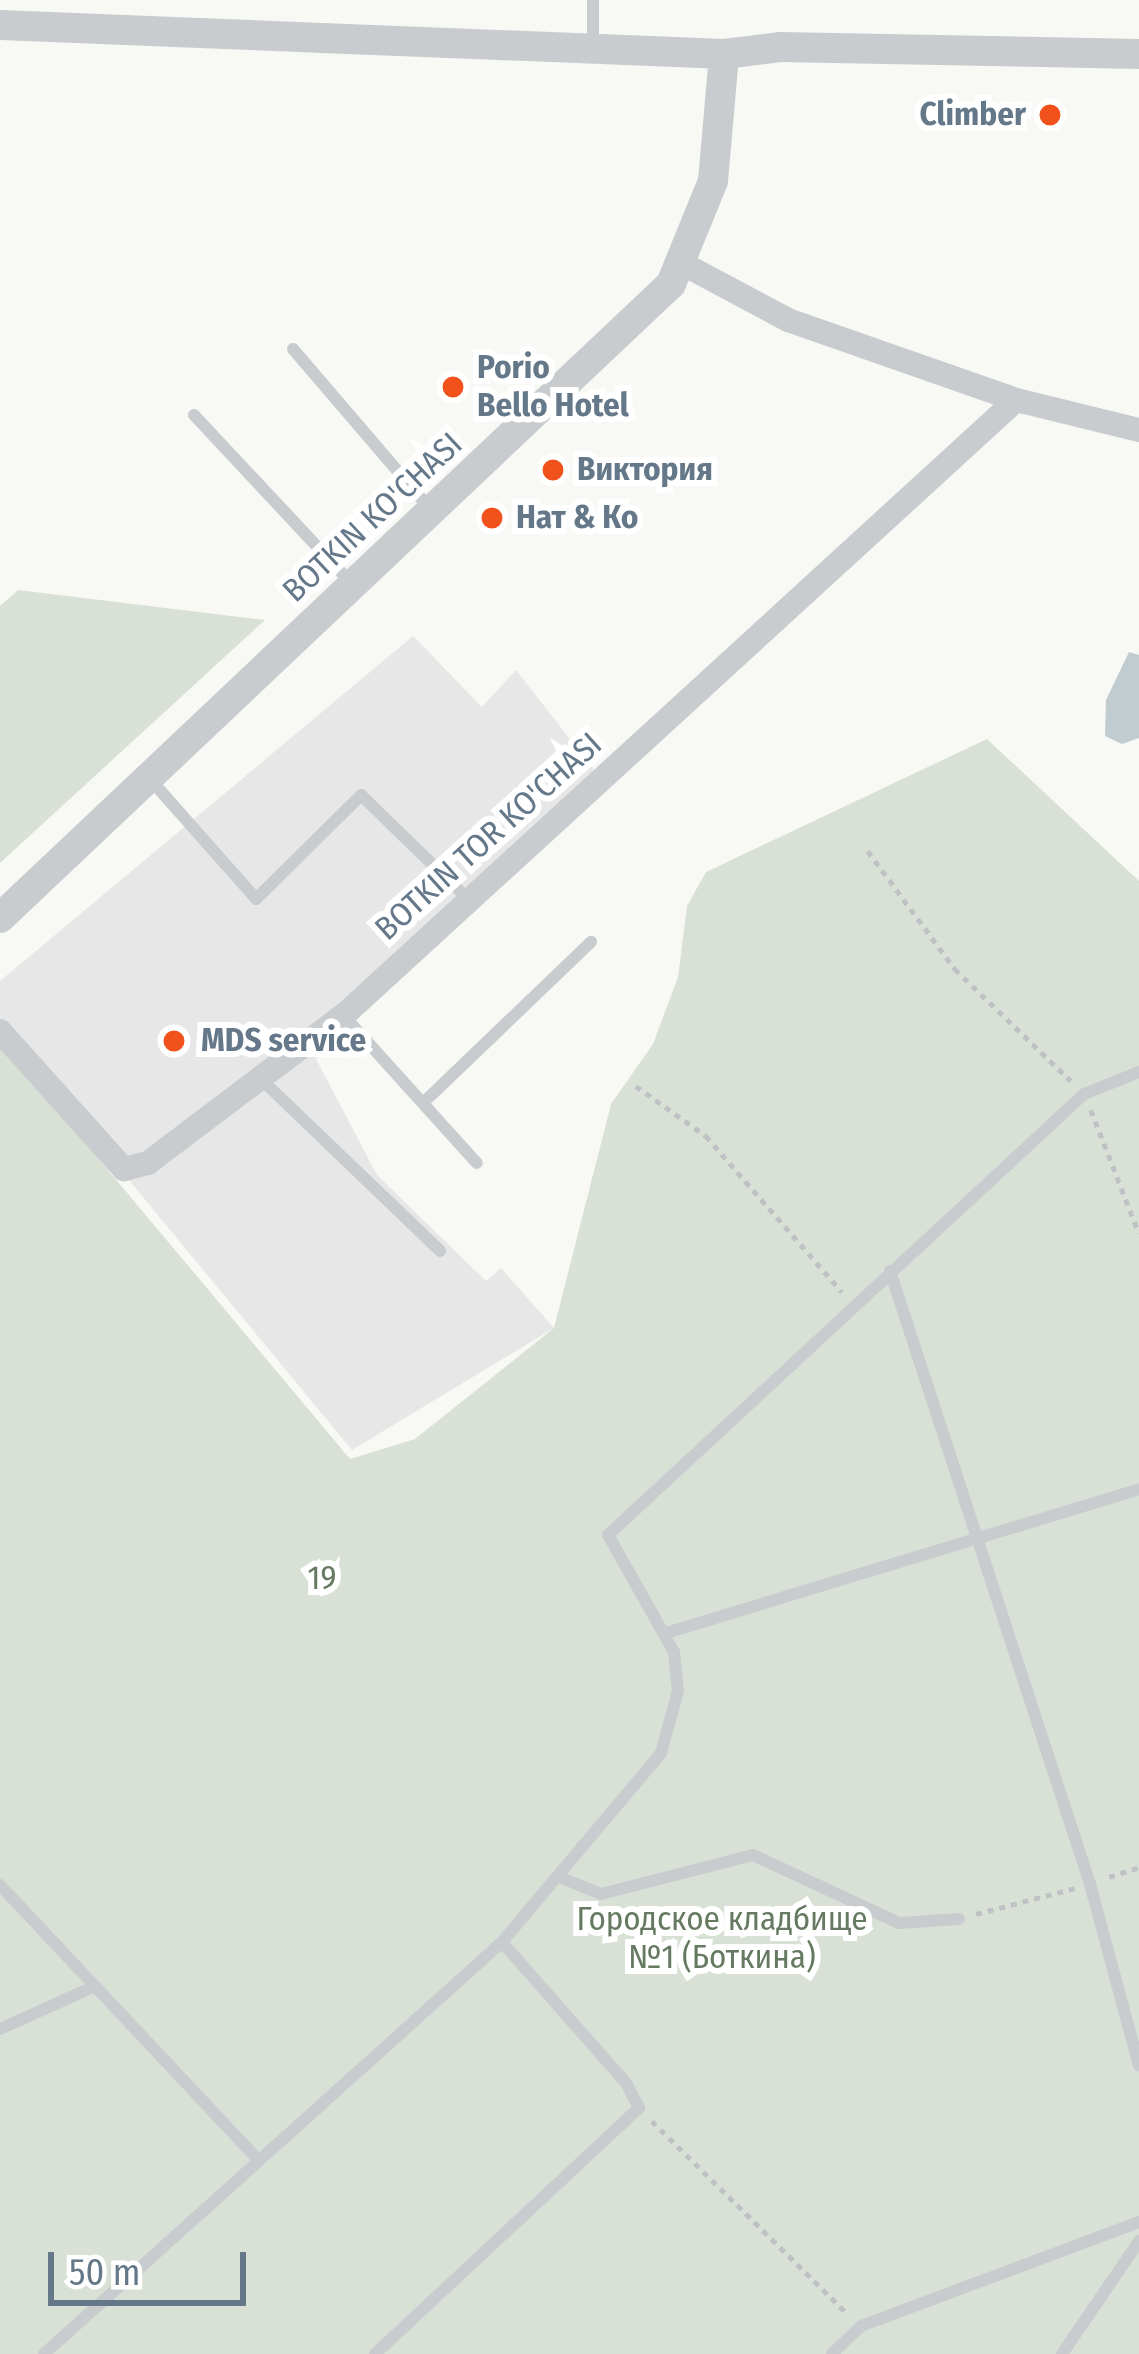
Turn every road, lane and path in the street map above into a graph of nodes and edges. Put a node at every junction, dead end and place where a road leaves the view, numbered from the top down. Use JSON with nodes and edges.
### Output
{"nodes":[{"id":1,"x":593,"y":0,"type":"edge"},
{"id":2,"x":0,"y":25,"type":"edge"},
{"id":3,"x":592,"y":48,"type":"junction"},
{"id":4,"x":724,"y":54,"type":"junction"},
{"id":5,"x":1139,"y":54,"type":"edge"},
{"id":6,"x":1139,"y":73,"type":"edge"},
{"id":7,"x":685,"y":265,"type":"junction"},
{"id":8,"x":293,"y":349,"type":"dead end"},
{"id":9,"x":1016,"y":400,"type":"junction"},
{"id":10,"x":194,"y":415,"type":"dead end"},
{"id":11,"x":1139,"y":430,"type":"edge"},
{"id":12,"x":433,"y":512,"type":"junction"},
{"id":13,"x":353,"y":586,"type":"junction"},
{"id":14,"x":150,"y":779,"type":"junction"},
{"id":15,"x":868,"y":851,"type":"dead end"},
{"id":16,"x":469,"y":900,"type":"junction"},
{"id":17,"x":0,"y":918,"type":"edge"},
{"id":18,"x":591,"y":942,"type":"dead end"},
{"id":19,"x":344,"y":1015,"type":"junction"},
{"id":20,"x":0,"y":1031,"type":"edge"},
{"id":21,"x":1139,"y":1072,"type":"edge"},
{"id":22,"x":264,"y":1082,"type":"junction"},
{"id":23,"x":636,"y":1086,"type":"dead end"},
{"id":24,"x":1084,"y":1094,"type":"junction"},
{"id":25,"x":423,"y":1103,"type":"junction"},
{"id":26,"x":477,"y":1163,"type":"dead end"},
{"id":27,"x":1139,"y":1233,"type":"edge"},
{"id":28,"x":440,"y":1251,"type":"dead end"},
{"id":29,"x":890,"y":1271,"type":"junction"},
{"id":30,"x":854,"y":1305,"type":"junction"},
{"id":31,"x":1139,"y":1489,"type":"edge"},
{"id":32,"x":971,"y":1534,"type":"junction"},
{"id":33,"x":666,"y":1633,"type":"junction"},
{"id":34,"x":1139,"y":1867,"type":"edge"},
{"id":35,"x":562,"y":1878,"type":"junction"},
{"id":36,"x":1090,"y":1884,"type":"junction"},
{"id":37,"x":0,"y":1885,"type":"edge"},
{"id":38,"x":958,"y":1919,"type":"joint"},
{"id":39,"x":502,"y":1942,"type":"junction"},
{"id":40,"x":93,"y":1987,"type":"junction"},
{"id":41,"x":1134,"y":2027,"type":"edge"},
{"id":42,"x":0,"y":2029,"type":"edge"},
{"id":43,"x":1139,"y":2066,"type":"edge"},
{"id":44,"x":640,"y":2108,"type":"junction"},
{"id":45,"x":255,"y":2157,"type":"junction"},
{"id":46,"x":1139,"y":2222,"type":"edge"},
{"id":47,"x":1139,"y":2241,"type":"edge"},
{"id":48,"x":861,"y":2326,"type":"junction"},
{"id":49,"x":44,"y":2354,"type":"edge"},
{"id":50,"x":375,"y":2354,"type":"edge"},
{"id":51,"x":832,"y":2354,"type":"edge"},
{"id":52,"x":1062,"y":2354,"type":"edge"}],
"edges":[{"from":1,"to":3,"type":"lane"},
{"from":2,"to":3,"type":"street"},
{"from":3,"to":4,"type":"street"},
{"from":4,"to":5,"type":"street"},
{"from":4,"to":6,"type":"street"},
{"from":4,"to":7,"type":"street","name":"BOTKIN KO'CHASI"},
{"from":7,"to":9,"type":"street"},
{"from":7,"to":12,"type":"street","name":"BOTKIN KO'CHASI"},
{"from":8,"to":12,"type":"lane"},
{"from":9,"to":11,"type":"street"},
{"from":9,"to":16,"type":"street","name":"BOTKIN TOR KO'CHASI"},
{"from":10,"to":13,"type":"lane"},
{"from":12,"to":13,"type":"street","name":"BOTKIN KO'CHASI"},
{"from":13,"to":14,"type":"street","name":"BOTKIN KO'CHASI"},
{"from":14,"to":16,"type":"lane"},
{"from":14,"to":17,"type":"street","name":"BOTKIN KO'CHASI"},
{"from":15,"to":24,"type":"path"},
{"from":16,"to":19,"type":"street","name":"BOTKIN TOR KO'CHASI"},
{"from":18,"to":25,"type":"lane"},
{"from":19,"to":22,"type":"street","name":"BOTKIN TOR KO'CHASI"},
{"from":19,"to":25,"type":"lane"},
{"from":20,"to":22,"type":"street","name":"BOTKIN TOR KO'CHASI"},
{"from":21,"to":24,"type":"lane"},
{"from":22,"to":28,"type":"lane"},
{"from":23,"to":30,"type":"path"},
{"from":24,"to":27,"type":"path"},
{"from":24,"to":29,"type":"lane"},
{"from":25,"to":26,"type":"lane"},
{"from":29,"to":30,"type":"lane"},
{"from":29,"to":32,"type":"lane"},
{"from":30,"to":33,"type":"lane"},
{"from":31,"to":32,"type":"lane"},
{"from":32,"to":33,"type":"lane"},
{"from":32,"to":36,"type":"lane"},
{"from":33,"to":35,"type":"lane"},
{"from":34,"to":36,"type":"path"},
{"from":35,"to":38,"type":"lane"},
{"from":35,"to":39,"type":"lane"},
{"from":36,"to":38,"type":"path"},
{"from":36,"to":41,"type":"lane"},
{"from":37,"to":40,"type":"lane"},
{"from":39,"to":44,"type":"lane"},
{"from":39,"to":45,"type":"lane"},
{"from":40,"to":42,"type":"lane"},
{"from":40,"to":45,"type":"lane"},
{"from":41,"to":43,"type":"lane"},
{"from":44,"to":48,"type":"path"},
{"from":44,"to":50,"type":"lane"},
{"from":45,"to":49,"type":"lane"},
{"from":46,"to":48,"type":"lane"},
{"from":47,"to":52,"type":"lane"},
{"from":48,"to":51,"type":"lane"}]}
